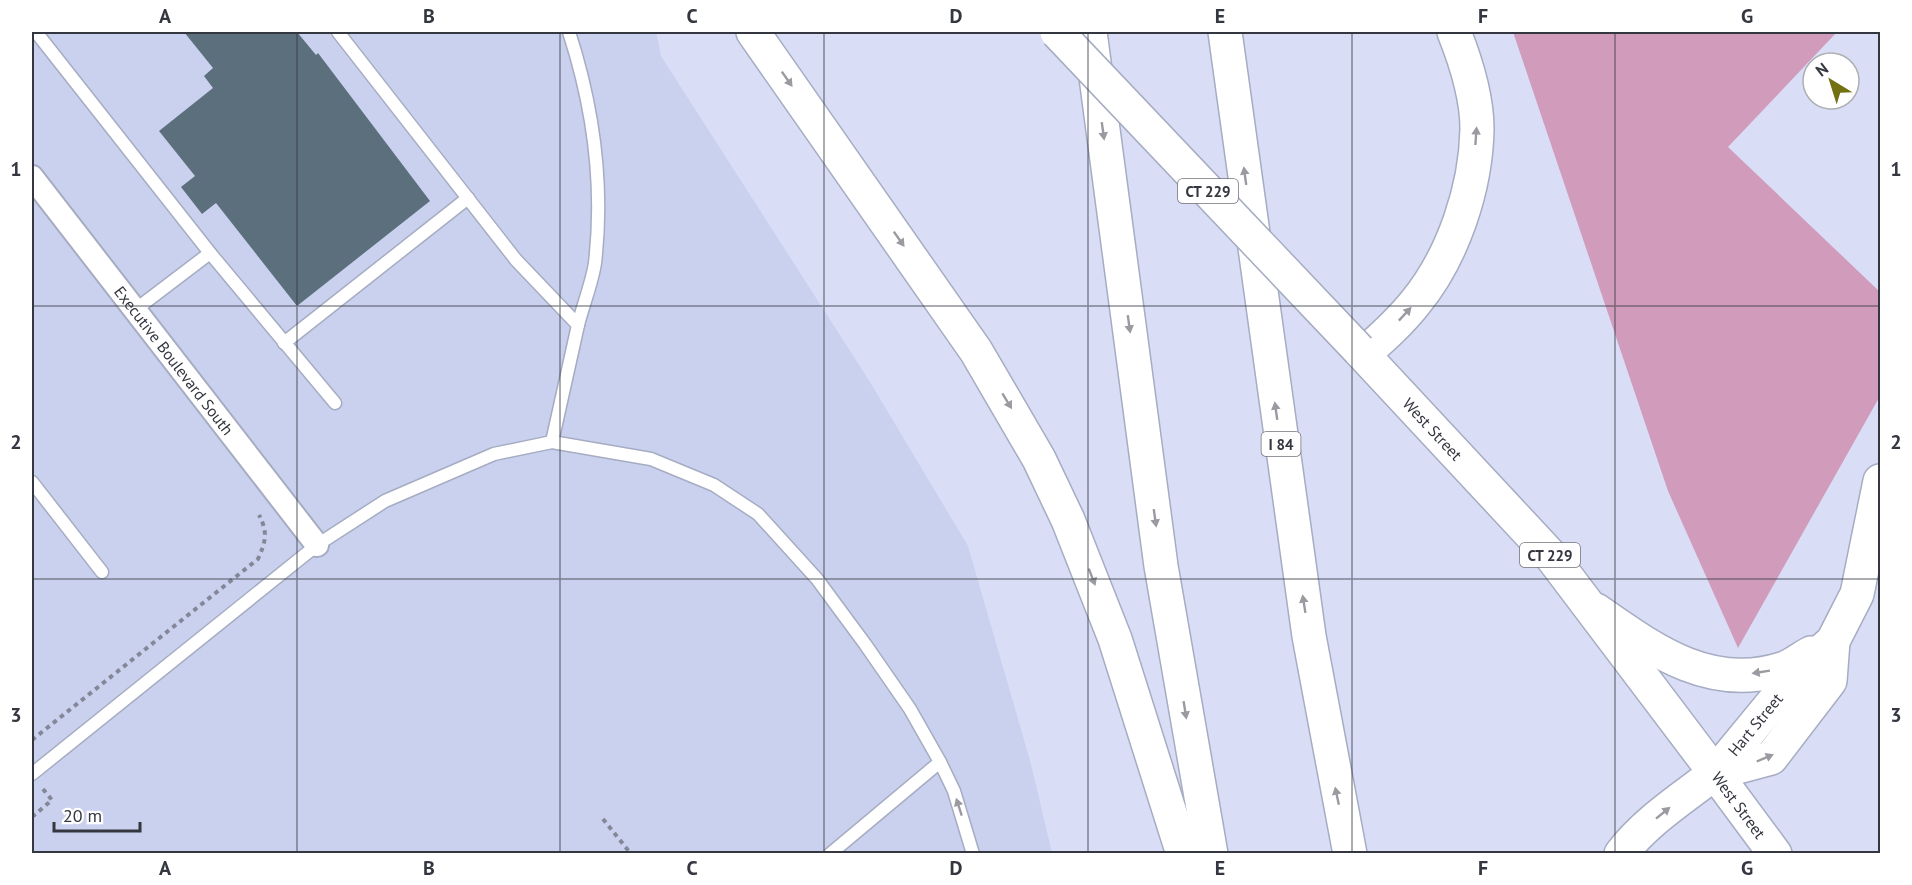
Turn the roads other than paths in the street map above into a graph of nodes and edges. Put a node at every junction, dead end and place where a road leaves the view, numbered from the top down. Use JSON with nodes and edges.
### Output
{"nodes":[{"id":1,"x":36,"y":32,"type":"edge"},
{"id":2,"x":338,"y":32,"type":"edge"},
{"id":3,"x":570,"y":32,"type":"edge"},
{"id":4,"x":753,"y":32,"type":"edge"},
{"id":5,"x":1057,"y":32,"type":"edge"},
{"id":6,"x":1090,"y":32,"type":"edge"},
{"id":7,"x":1225,"y":32,"type":"edge"},
{"id":8,"x":1454,"y":32,"type":"edge"},
{"id":9,"x":32,"y":177,"type":"edge"},
{"id":10,"x":468,"y":198,"type":"junction"},
{"id":11,"x":210,"y":253,"type":"junction"},
{"id":12,"x":135,"y":310,"type":"junction"},
{"id":13,"x":578,"y":325,"type":"junction"},
{"id":14,"x":284,"y":343,"type":"junction"},
{"id":15,"x":1362,"y":352,"type":"junction"},
{"id":16,"x":334,"y":404,"type":"dead end"},
{"id":17,"x":552,"y":442,"type":"junction"},
{"id":18,"x":1881,"y":481,"type":"edge"},
{"id":19,"x":32,"y":482,"type":"edge"},
{"id":20,"x":317,"y":545,"type":"junction"},
{"id":21,"x":102,"y":572,"type":"dead end"},
{"id":22,"x":1590,"y":606,"type":"junction"},
{"id":23,"x":1833,"y":641,"type":"junction"},
{"id":24,"x":940,"y":762,"type":"junction"},
{"id":25,"x":1715,"y":773,"type":"junction"},
{"id":26,"x":32,"y":774,"type":"edge"},
{"id":27,"x":830,"y":854,"type":"edge"},
{"id":28,"x":973,"y":854,"type":"edge"},
{"id":29,"x":1183,"y":854,"type":"edge"},
{"id":30,"x":1211,"y":854,"type":"edge"},
{"id":31,"x":1350,"y":854,"type":"edge"},
{"id":32,"x":1621,"y":854,"type":"edge"},
{"id":33,"x":1775,"y":854,"type":"edge"}],
"edges":[{"from":1,"to":11,"type":"lane"},
{"from":2,"to":10,"type":"lane"},
{"from":3,"to":13,"type":"lane"},
{"from":4,"to":29,"type":"main road","one_way":true},
{"from":5,"to":15,"type":"main road","name":"West Street","number":"CT 229","bridge":true},
{"from":6,"to":30,"type":"main road","one_way":true},
{"from":31,"to":7,"type":"main road","number":"I 84","one_way":true},
{"from":15,"to":8,"type":"main road","one_way":true},
{"from":9,"to":12,"type":"street","name":"Executive Boulevard South"},
{"from":10,"to":13,"type":"lane"},
{"from":10,"to":14,"type":"lane"},
{"from":11,"to":12,"type":"lane"},
{"from":11,"to":14,"type":"lane"},
{"from":12,"to":20,"type":"street","name":"Executive Boulevard South"},
{"from":13,"to":17,"type":"lane"},
{"from":14,"to":16,"type":"lane"},
{"from":15,"to":22,"type":"main road","name":"West Street","number":"CT 229"},
{"from":17,"to":20,"type":"lane"},
{"from":17,"to":24,"type":"lane"},
{"from":18,"to":23,"type":"main road","name":"Hart Street"},
{"from":19,"to":21,"type":"lane"},
{"from":20,"to":26,"type":"lane"},
{"from":23,"to":22,"type":"main road","name":"Hart Street","one_way":true},
{"from":22,"to":25,"type":"main road","name":"West Street","number":"CT 229"},
{"from":23,"to":25,"type":"main road","name":"Hart Street"},
{"from":24,"to":27,"type":"lane"},
{"from":28,"to":24,"type":"lane","one_way":true},
{"from":32,"to":25,"type":"main road","one_way":true},
{"from":25,"to":33,"type":"main road","name":"West Street"}]}
